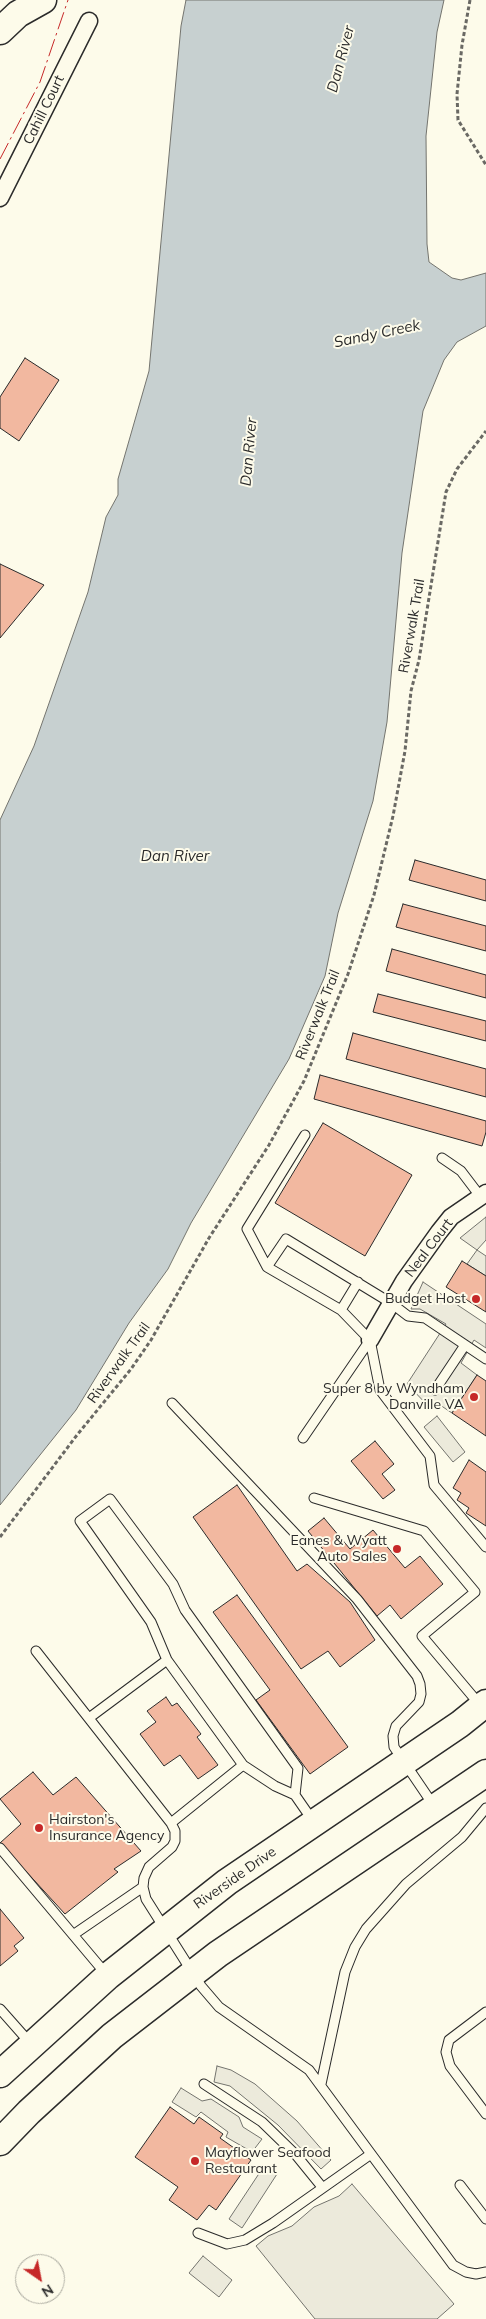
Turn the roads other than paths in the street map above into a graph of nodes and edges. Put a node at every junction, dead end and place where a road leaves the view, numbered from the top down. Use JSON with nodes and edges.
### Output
{"nodes":[{"id":1,"x":43,"y":0,"type":"edge"},
{"id":2,"x":89,"y":22,"type":"dead end"},
{"id":3,"x":0,"y":31,"type":"edge"},
{"id":4,"x":0,"y":198,"type":"edge"},
{"id":5,"x":305,"y":1135,"type":"dead end"},
{"id":6,"x":442,"y":1158,"type":"dead end"},
{"id":7,"x":483,"y":1194,"type":"edge"},
{"id":8,"x":267,"y":1267,"type":"junction"},
{"id":9,"x":358,"y":1282,"type":"junction"},
{"id":10,"x":391,"y":1303,"type":"junction"},
{"id":11,"x":341,"y":1310,"type":"junction"},
{"id":12,"x":370,"y":1340,"type":"junction"},
{"id":13,"x":465,"y":1345,"type":"junction"},
{"id":14,"x":486,"y":1359,"type":"edge"},
{"id":15,"x":435,"y":1390,"type":"dead end"},
{"id":16,"x":172,"y":1403,"type":"dead end"},
{"id":17,"x":303,"y":1438,"type":"dead end"},
{"id":18,"x":314,"y":1498,"type":"dead end"},
{"id":19,"x":486,"y":1547,"type":"edge"},
{"id":20,"x":36,"y":1651,"type":"dead end"},
{"id":21,"x":167,"y":1660,"type":"junction"},
{"id":22,"x":484,"y":1705,"type":"edge"},
{"id":23,"x":89,"y":1718,"type":"junction"},
{"id":24,"x":404,"y":1763,"type":"junction"},
{"id":25,"x":244,"y":1765,"type":"junction"},
{"id":26,"x":486,"y":1772,"type":"edge"},
{"id":27,"x":295,"y":1795,"type":"junction"},
{"id":28,"x":436,"y":1808,"type":"junction"},
{"id":29,"x":486,"y":1808,"type":"edge"},
{"id":30,"x":171,"y":1823,"type":"junction"},
{"id":31,"x":314,"y":1824,"type":"junction"},
{"id":32,"x":0,"y":1848,"type":"edge"},
{"id":33,"x":143,"y":1887,"type":"junction"},
{"id":34,"x":165,"y":1930,"type":"junction"},
{"id":35,"x":73,"y":1935,"type":"junction"},
{"id":36,"x":193,"y":1973,"type":"junction"},
{"id":37,"x":108,"y":1976,"type":"junction"},
{"id":38,"x":0,"y":2009,"type":"edge"},
{"id":39,"x":486,"y":2012,"type":"edge"},
{"id":40,"x":31,"y":2044,"type":"junction"},
{"id":41,"x":0,"y":2074,"type":"edge"},
{"id":42,"x":204,"y":2084,"type":"dead end"},
{"id":43,"x":321,"y":2084,"type":"junction"},
{"id":44,"x":486,"y":2114,"type":"edge"},
{"id":45,"x":0,"y":2142,"type":"edge"},
{"id":46,"x":371,"y":2154,"type":"junction"},
{"id":47,"x":460,"y":2185,"type":"dead end"},
{"id":48,"x":322,"y":2187,"type":"junction"},
{"id":49,"x":486,"y":2219,"type":"edge"},
{"id":50,"x":198,"y":2233,"type":"dead end"},
{"id":51,"x":486,"y":2272,"type":"edge"}],
"edges":[{"from":1,"to":3,"type":"main road"},
{"from":2,"to":4,"type":"street","name":"Cahill Court"},
{"from":5,"to":8,"type":"lane"},
{"from":6,"to":7,"type":"lane"},
{"from":7,"to":10,"type":"street","name":"Neal Court"},
{"from":8,"to":9,"type":"lane"},
{"from":8,"to":11,"type":"lane"},
{"from":9,"to":10,"type":"lane"},
{"from":9,"to":11,"type":"lane"},
{"from":10,"to":12,"type":"street","name":"Neal Court"},
{"from":10,"to":13,"type":"lane"},
{"from":11,"to":12,"type":"lane"},
{"from":12,"to":17,"type":"lane"},
{"from":12,"to":19,"type":"lane"},
{"from":13,"to":14,"type":"lane"},
{"from":13,"to":15,"type":"lane"},
{"from":16,"to":24,"type":"lane"},
{"from":18,"to":22,"type":"lane"},
{"from":20,"to":23,"type":"lane"},
{"from":21,"to":23,"type":"lane"},
{"from":21,"to":25,"type":"lane"},
{"from":21,"to":27,"type":"lane"},
{"from":22,"to":24,"type":"main road","name":"Riverside Drive"},
{"from":23,"to":30,"type":"lane"},
{"from":24,"to":28,"type":"lane"},
{"from":24,"to":31,"type":"main road","name":"Riverside Drive"},
{"from":25,"to":27,"type":"lane"},
{"from":25,"to":30,"type":"lane"},
{"from":26,"to":28,"type":"main road"},
{"from":27,"to":31,"type":"lane"},
{"from":28,"to":36,"type":"main road"},
{"from":29,"to":43,"type":"lane"},
{"from":30,"to":33,"type":"lane"},
{"from":31,"to":34,"type":"main road","name":"Riverside Drive"},
{"from":32,"to":35,"type":"lane"},
{"from":33,"to":34,"type":"lane"},
{"from":33,"to":35,"type":"lane"},
{"from":34,"to":36,"type":"lane"},
{"from":34,"to":37,"type":"main road","name":"Riverside Drive"},
{"from":35,"to":37,"type":"lane"},
{"from":36,"to":43,"type":"lane"},
{"from":36,"to":45,"type":"main road"},
{"from":37,"to":40,"type":"main road","name":"Riverside Drive"},
{"from":38,"to":40,"type":"lane"},
{"from":39,"to":44,"type":"lane"},
{"from":40,"to":41,"type":"main road","name":"Riverside Drive"},
{"from":42,"to":48,"type":"lane"},
{"from":43,"to":46,"type":"lane"},
{"from":46,"to":48,"type":"lane"},
{"from":46,"to":51,"type":"lane"},
{"from":47,"to":49,"type":"lane"},
{"from":48,"to":50,"type":"lane"}]}
